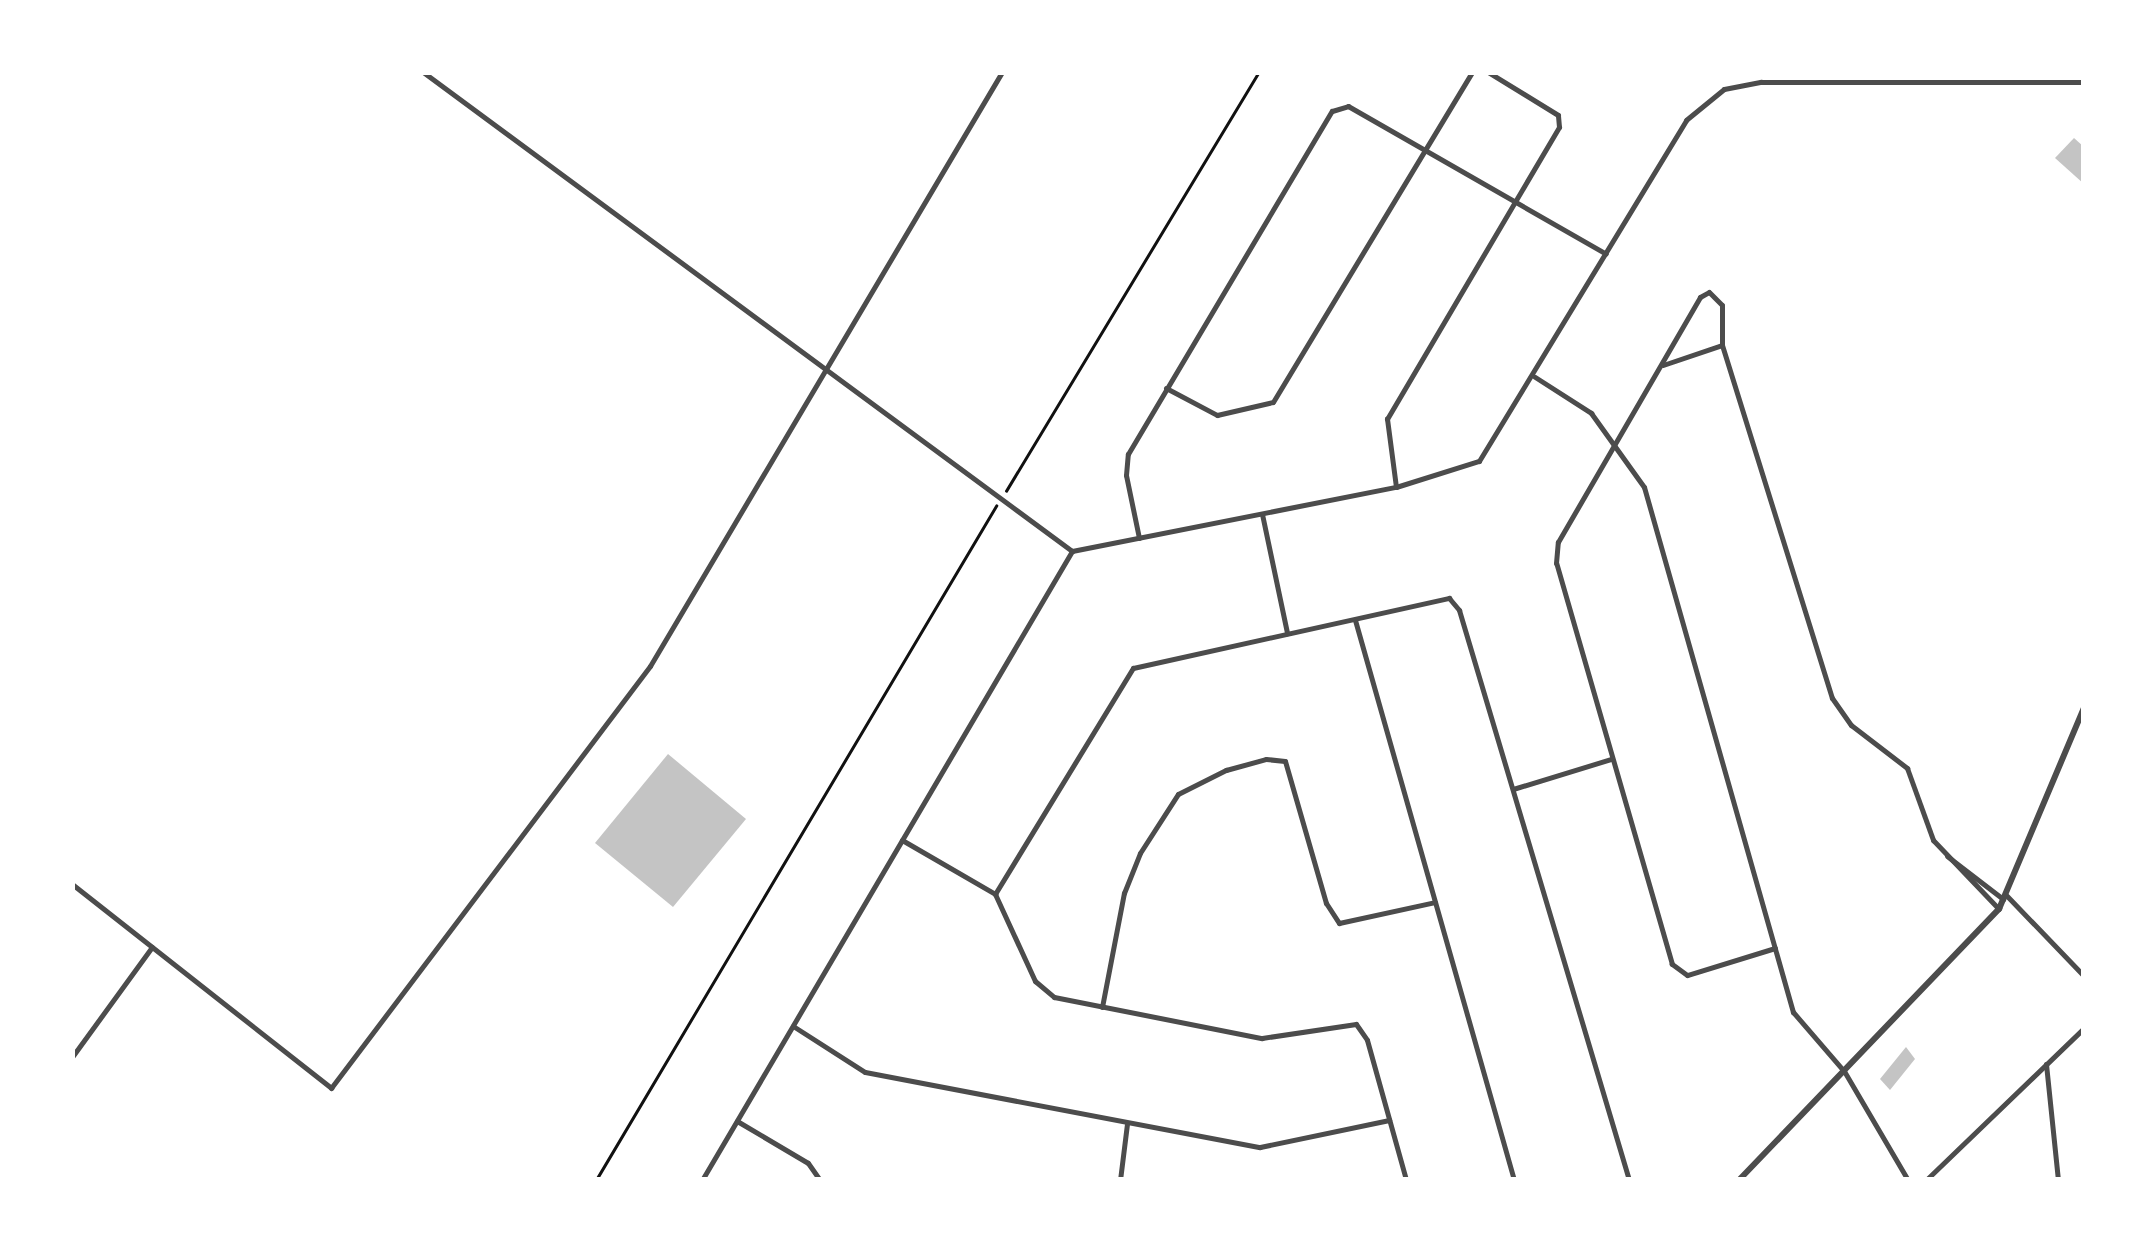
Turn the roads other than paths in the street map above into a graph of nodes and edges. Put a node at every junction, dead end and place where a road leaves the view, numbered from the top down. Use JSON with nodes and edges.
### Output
{"nodes":[{"id":1,"x":423,"y":72,"type":"edge"},
{"id":2,"x":1002,"y":72,"type":"edge"},
{"id":3,"x":1472,"y":72,"type":"edge"},
{"id":4,"x":1488,"y":72,"type":"edge"},
{"id":5,"x":2084,"y":82,"type":"edge"},
{"id":6,"x":1426,"y":152,"type":"junction"},
{"id":7,"x":1516,"y":204,"type":"junction"},
{"id":8,"x":1606,"y":254,"type":"junction"},
{"id":9,"x":1722,"y":345,"type":"junction"},
{"id":10,"x":1660,"y":366,"type":"junction"},
{"id":11,"x":827,"y":372,"type":"junction"},
{"id":12,"x":1535,"y":378,"type":"junction"},
{"id":13,"x":1166,"y":388,"type":"junction"},
{"id":14,"x":1616,"y":443,"type":"junction"},
{"id":15,"x":1396,"y":487,"type":"junction"},
{"id":16,"x":1262,"y":514,"type":"junction"},
{"id":17,"x":1140,"y":538,"type":"junction"},
{"id":18,"x":1072,"y":551,"type":"junction"},
{"id":19,"x":1355,"y":620,"type":"junction"},
{"id":20,"x":1287,"y":633,"type":"junction"},
{"id":21,"x":2084,"y":708,"type":"edge"},
{"id":22,"x":1611,"y":760,"type":"junction"},
{"id":23,"x":1513,"y":789,"type":"junction"},
{"id":24,"x":902,"y":840,"type":"junction"},
{"id":25,"x":1947,"y":856,"type":"junction"},
{"id":26,"x":72,"y":884,"type":"edge"},
{"id":27,"x":995,"y":894,"type":"junction"},
{"id":28,"x":2006,"y":898,"type":"junction"},
{"id":29,"x":1435,"y":902,"type":"junction"},
{"id":30,"x":1999,"y":908,"type":"junction"},
{"id":31,"x":152,"y":947,"type":"junction"},
{"id":32,"x":1775,"y":948,"type":"junction"},
{"id":33,"x":2084,"y":976,"type":"edge"},
{"id":34,"x":1102,"y":1007,"type":"junction"},
{"id":35,"x":793,"y":1026,"type":"junction"},
{"id":36,"x":2084,"y":1028,"type":"edge"},
{"id":37,"x":72,"y":1057,"type":"edge"},
{"id":38,"x":2046,"y":1064,"type":"junction"},
{"id":39,"x":1844,"y":1071,"type":"junction"},
{"id":40,"x":1389,"y":1120,"type":"junction"},
{"id":41,"x":736,"y":1121,"type":"junction"},
{"id":42,"x":1127,"y":1124,"type":"junction"},
{"id":43,"x":702,"y":1180,"type":"edge"},
{"id":44,"x":820,"y":1180,"type":"edge"},
{"id":45,"x":1120,"y":1180,"type":"edge"},
{"id":46,"x":1406,"y":1180,"type":"edge"},
{"id":47,"x":1514,"y":1180,"type":"edge"},
{"id":48,"x":1629,"y":1180,"type":"edge"},
{"id":49,"x":1739,"y":1180,"type":"edge"},
{"id":50,"x":1908,"y":1180,"type":"edge"},
{"id":51,"x":1926,"y":1180,"type":"edge"},
{"id":52,"x":2058,"y":1180,"type":"edge"}],
"edges":[{"from":1,"to":11,"type":"street"},
{"from":2,"to":11,"type":"street"},
{"from":3,"to":6,"type":"street"},
{"from":4,"to":7,"type":"street"},
{"from":5,"to":8,"type":"street"},
{"from":6,"to":7,"type":"street"},
{"from":6,"to":13,"type":"street"},
{"from":6,"to":13,"type":"street"},
{"from":7,"to":8,"type":"street"},
{"from":7,"to":15,"type":"street"},
{"from":8,"to":12,"type":"street"},
{"from":9,"to":10,"type":"street"},
{"from":9,"to":10,"type":"street"},
{"from":9,"to":25,"type":"street"},
{"from":10,"to":14,"type":"street"},
{"from":11,"to":18,"type":"street"},
{"from":11,"to":31,"type":"street"},
{"from":12,"to":14,"type":"street"},
{"from":12,"to":15,"type":"street"},
{"from":13,"to":17,"type":"street"},
{"from":14,"to":22,"type":"street"},
{"from":14,"to":32,"type":"street"},
{"from":15,"to":16,"type":"street"},
{"from":16,"to":17,"type":"street"},
{"from":16,"to":20,"type":"street"},
{"from":17,"to":18,"type":"street"},
{"from":18,"to":24,"type":"street"},
{"from":19,"to":20,"type":"street"},
{"from":19,"to":23,"type":"street"},
{"from":19,"to":29,"type":"street"},
{"from":20,"to":27,"type":"street"},
{"from":21,"to":28,"type":"street"},
{"from":22,"to":23,"type":"street"},
{"from":22,"to":32,"type":"street"},
{"from":23,"to":48,"type":"street"},
{"from":24,"to":27,"type":"street"},
{"from":24,"to":35,"type":"street"},
{"from":25,"to":28,"type":"street"},
{"from":25,"to":30,"type":"street"},
{"from":26,"to":31,"type":"street"},
{"from":27,"to":34,"type":"street"},
{"from":28,"to":30,"type":"street"},
{"from":28,"to":33,"type":"street"},
{"from":29,"to":34,"type":"street"},
{"from":29,"to":47,"type":"street"},
{"from":30,"to":39,"type":"street"},
{"from":31,"to":37,"type":"street"},
{"from":32,"to":39,"type":"street"},
{"from":34,"to":40,"type":"street"},
{"from":35,"to":41,"type":"street"},
{"from":35,"to":42,"type":"street"},
{"from":36,"to":38,"type":"street"},
{"from":38,"to":51,"type":"street"},
{"from":38,"to":52,"type":"street"},
{"from":39,"to":49,"type":"street"},
{"from":39,"to":50,"type":"street"},
{"from":40,"to":42,"type":"street"},
{"from":40,"to":46,"type":"street"},
{"from":41,"to":43,"type":"street"},
{"from":41,"to":44,"type":"street"},
{"from":42,"to":45,"type":"street"}]}
